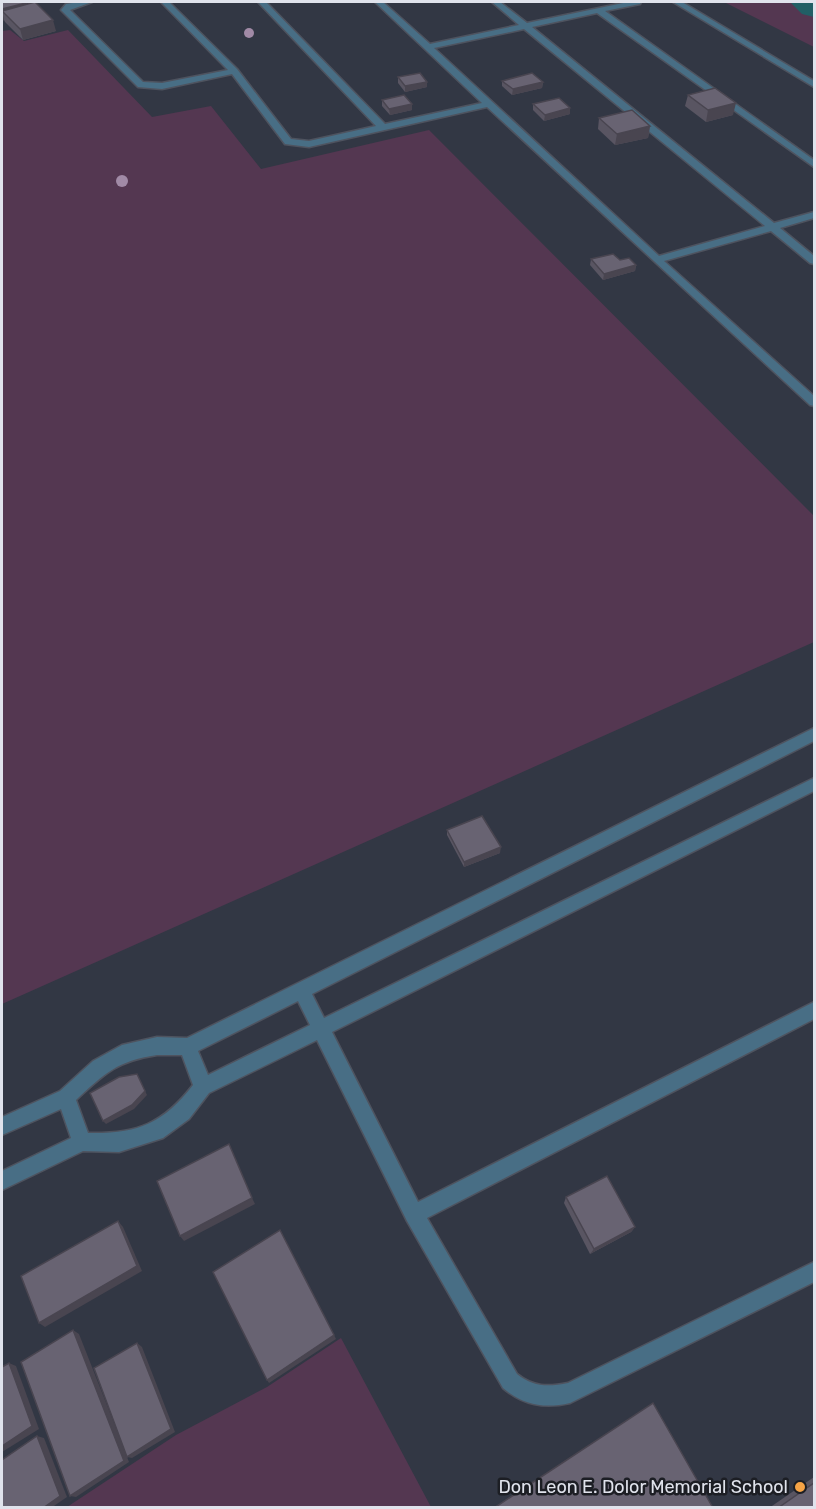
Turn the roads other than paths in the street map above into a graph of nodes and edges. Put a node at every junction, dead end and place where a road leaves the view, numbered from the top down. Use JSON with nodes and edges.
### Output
{"nodes":[{"id":1,"x":88,"y":2,"type":"edge"},
{"id":2,"x":165,"y":2,"type":"edge"},
{"id":3,"x":262,"y":2,"type":"edge"},
{"id":4,"x":379,"y":2,"type":"edge"},
{"id":5,"x":496,"y":2,"type":"edge"},
{"id":6,"x":637,"y":2,"type":"edge"},
{"id":7,"x":677,"y":2,"type":"edge"},
{"id":8,"x":598,"y":10,"type":"junction"},
{"id":9,"x":526,"y":26,"type":"junction"},
{"id":10,"x":429,"y":47,"type":"junction"},
{"id":11,"x":234,"y":71,"type":"junction"},
{"id":12,"x":814,"y":84,"type":"edge"},
{"id":13,"x":488,"y":104,"type":"junction"},
{"id":14,"x":382,"y":127,"type":"junction"},
{"id":15,"x":814,"y":164,"type":"edge"},
{"id":16,"x":814,"y":215,"type":"edge"},
{"id":17,"x":773,"y":227,"type":"junction"},
{"id":18,"x":657,"y":260,"type":"junction"},
{"id":19,"x":814,"y":261,"type":"edge"},
{"id":20,"x":814,"y":402,"type":"edge"},
{"id":21,"x":814,"y":734,"type":"edge"},
{"id":22,"x":814,"y":784,"type":"edge"},
{"id":23,"x":301,"y":990,"type":"junction"},
{"id":24,"x":814,"y":1010,"type":"edge"},
{"id":25,"x":320,"y":1030,"type":"junction"},
{"id":26,"x":188,"y":1047,"type":"junction"},
{"id":27,"x":203,"y":1087,"type":"junction"},
{"id":28,"x":66,"y":1097,"type":"junction"},
{"id":29,"x":2,"y":1126,"type":"edge"},
{"id":30,"x":82,"y":1142,"type":"junction"},
{"id":31,"x":2,"y":1181,"type":"edge"},
{"id":32,"x":414,"y":1214,"type":"junction"},
{"id":33,"x":814,"y":1272,"type":"edge"}],
"edges":[{"from":1,"to":11,"type":"street"},
{"from":2,"to":11,"type":"street"},
{"from":3,"to":14,"type":"street"},
{"from":4,"to":10,"type":"street"},
{"from":5,"to":9,"type":"street"},
{"from":6,"to":8,"type":"street"},
{"from":7,"to":12,"type":"street"},
{"from":8,"to":9,"type":"street"},
{"from":8,"to":15,"type":"street"},
{"from":9,"to":10,"type":"street"},
{"from":9,"to":17,"type":"street"},
{"from":10,"to":13,"type":"street"},
{"from":11,"to":14,"type":"street"},
{"from":13,"to":14,"type":"street"},
{"from":13,"to":18,"type":"street"},
{"from":16,"to":17,"type":"street"},
{"from":17,"to":18,"type":"street"},
{"from":17,"to":19,"type":"street"},
{"from":18,"to":20,"type":"street"},
{"from":21,"to":23,"type":"street"},
{"from":22,"to":25,"type":"street"},
{"from":23,"to":25,"type":"street"},
{"from":23,"to":26,"type":"street"},
{"from":24,"to":32,"type":"street"},
{"from":25,"to":27,"type":"street"},
{"from":25,"to":32,"type":"street"},
{"from":26,"to":27,"type":"street"},
{"from":26,"to":28,"type":"street"},
{"from":27,"to":30,"type":"street"},
{"from":28,"to":29,"type":"street"},
{"from":28,"to":30,"type":"street"},
{"from":30,"to":31,"type":"street"},
{"from":32,"to":33,"type":"street"}]}
